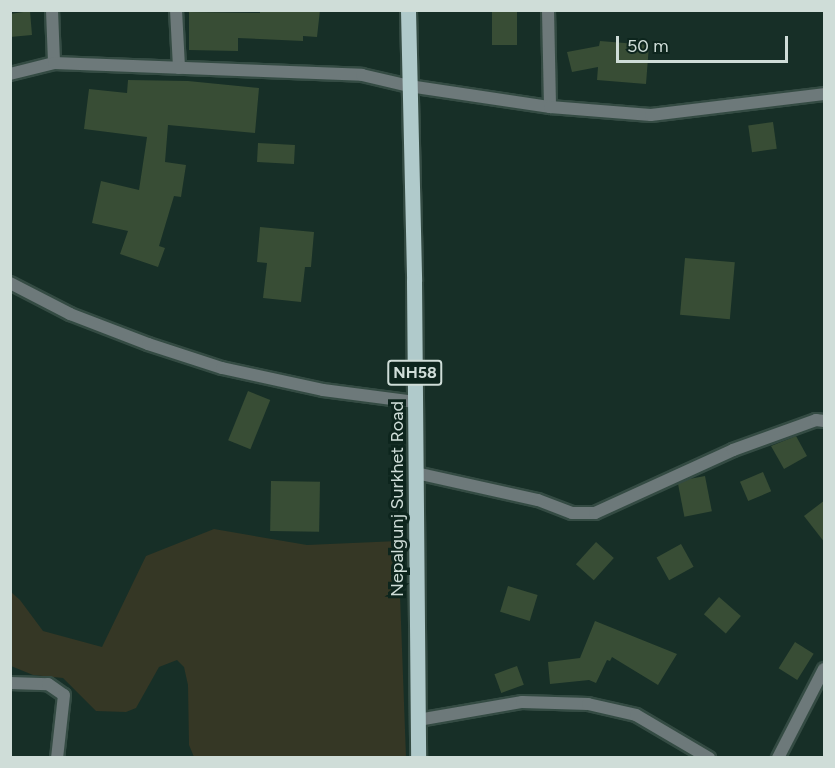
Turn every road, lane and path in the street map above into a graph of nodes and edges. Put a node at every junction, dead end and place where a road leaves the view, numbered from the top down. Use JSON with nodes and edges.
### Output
{"nodes":[{"id":1,"x":176,"y":10,"type":"edge"},
{"id":2,"x":408,"y":10,"type":"edge"},
{"id":3,"x":548,"y":10,"type":"edge"},
{"id":4,"x":54,"y":11,"type":"edge"},
{"id":5,"x":54,"y":63,"type":"junction"},
{"id":6,"x":179,"y":68,"type":"junction"},
{"id":7,"x":10,"y":74,"type":"edge"},
{"id":8,"x":409,"y":86,"type":"junction"},
{"id":9,"x":825,"y":94,"type":"edge"},
{"id":10,"x":550,"y":106,"type":"junction"},
{"id":11,"x":10,"y":283,"type":"edge"},
{"id":12,"x":415,"y":402,"type":"junction"},
{"id":13,"x":825,"y":421,"type":"edge"},
{"id":14,"x":416,"y":473,"type":"junction"},
{"id":15,"x":825,"y":669,"type":"edge"},
{"id":16,"x":10,"y":683,"type":"edge"},
{"id":17,"x":418,"y":728,"type":"junction"},
{"id":18,"x":57,"y":758,"type":"edge"},
{"id":19,"x":418,"y":758,"type":"edge"},
{"id":20,"x":709,"y":758,"type":"edge"},
{"id":21,"x":778,"y":758,"type":"edge"}],
"edges":[{"from":1,"to":6,"type":"street"},
{"from":2,"to":8,"type":"main road","name":"Nepalgunj Surkhet Road","number":"NH58"},
{"from":3,"to":10,"type":"street"},
{"from":4,"to":5,"type":"street"},
{"from":5,"to":6,"type":"street"},
{"from":5,"to":7,"type":"street"},
{"from":6,"to":8,"type":"street"},
{"from":8,"to":10,"type":"street"},
{"from":8,"to":12,"type":"main road","name":"Nepalgunj Surkhet Road","number":"NH58"},
{"from":9,"to":10,"type":"street"},
{"from":11,"to":12,"type":"street"},
{"from":12,"to":14,"type":"main road","name":"Nepalgunj Surkhet Road","number":"NH58"},
{"from":13,"to":14,"type":"street"},
{"from":14,"to":17,"type":"main road","name":"Nepalgunj Surkhet Road","number":"NH58"},
{"from":15,"to":21,"type":"street"},
{"from":16,"to":18,"type":"street"},
{"from":17,"to":19,"type":"main road","number":"NH58"},
{"from":17,"to":20,"type":"street"}]}
